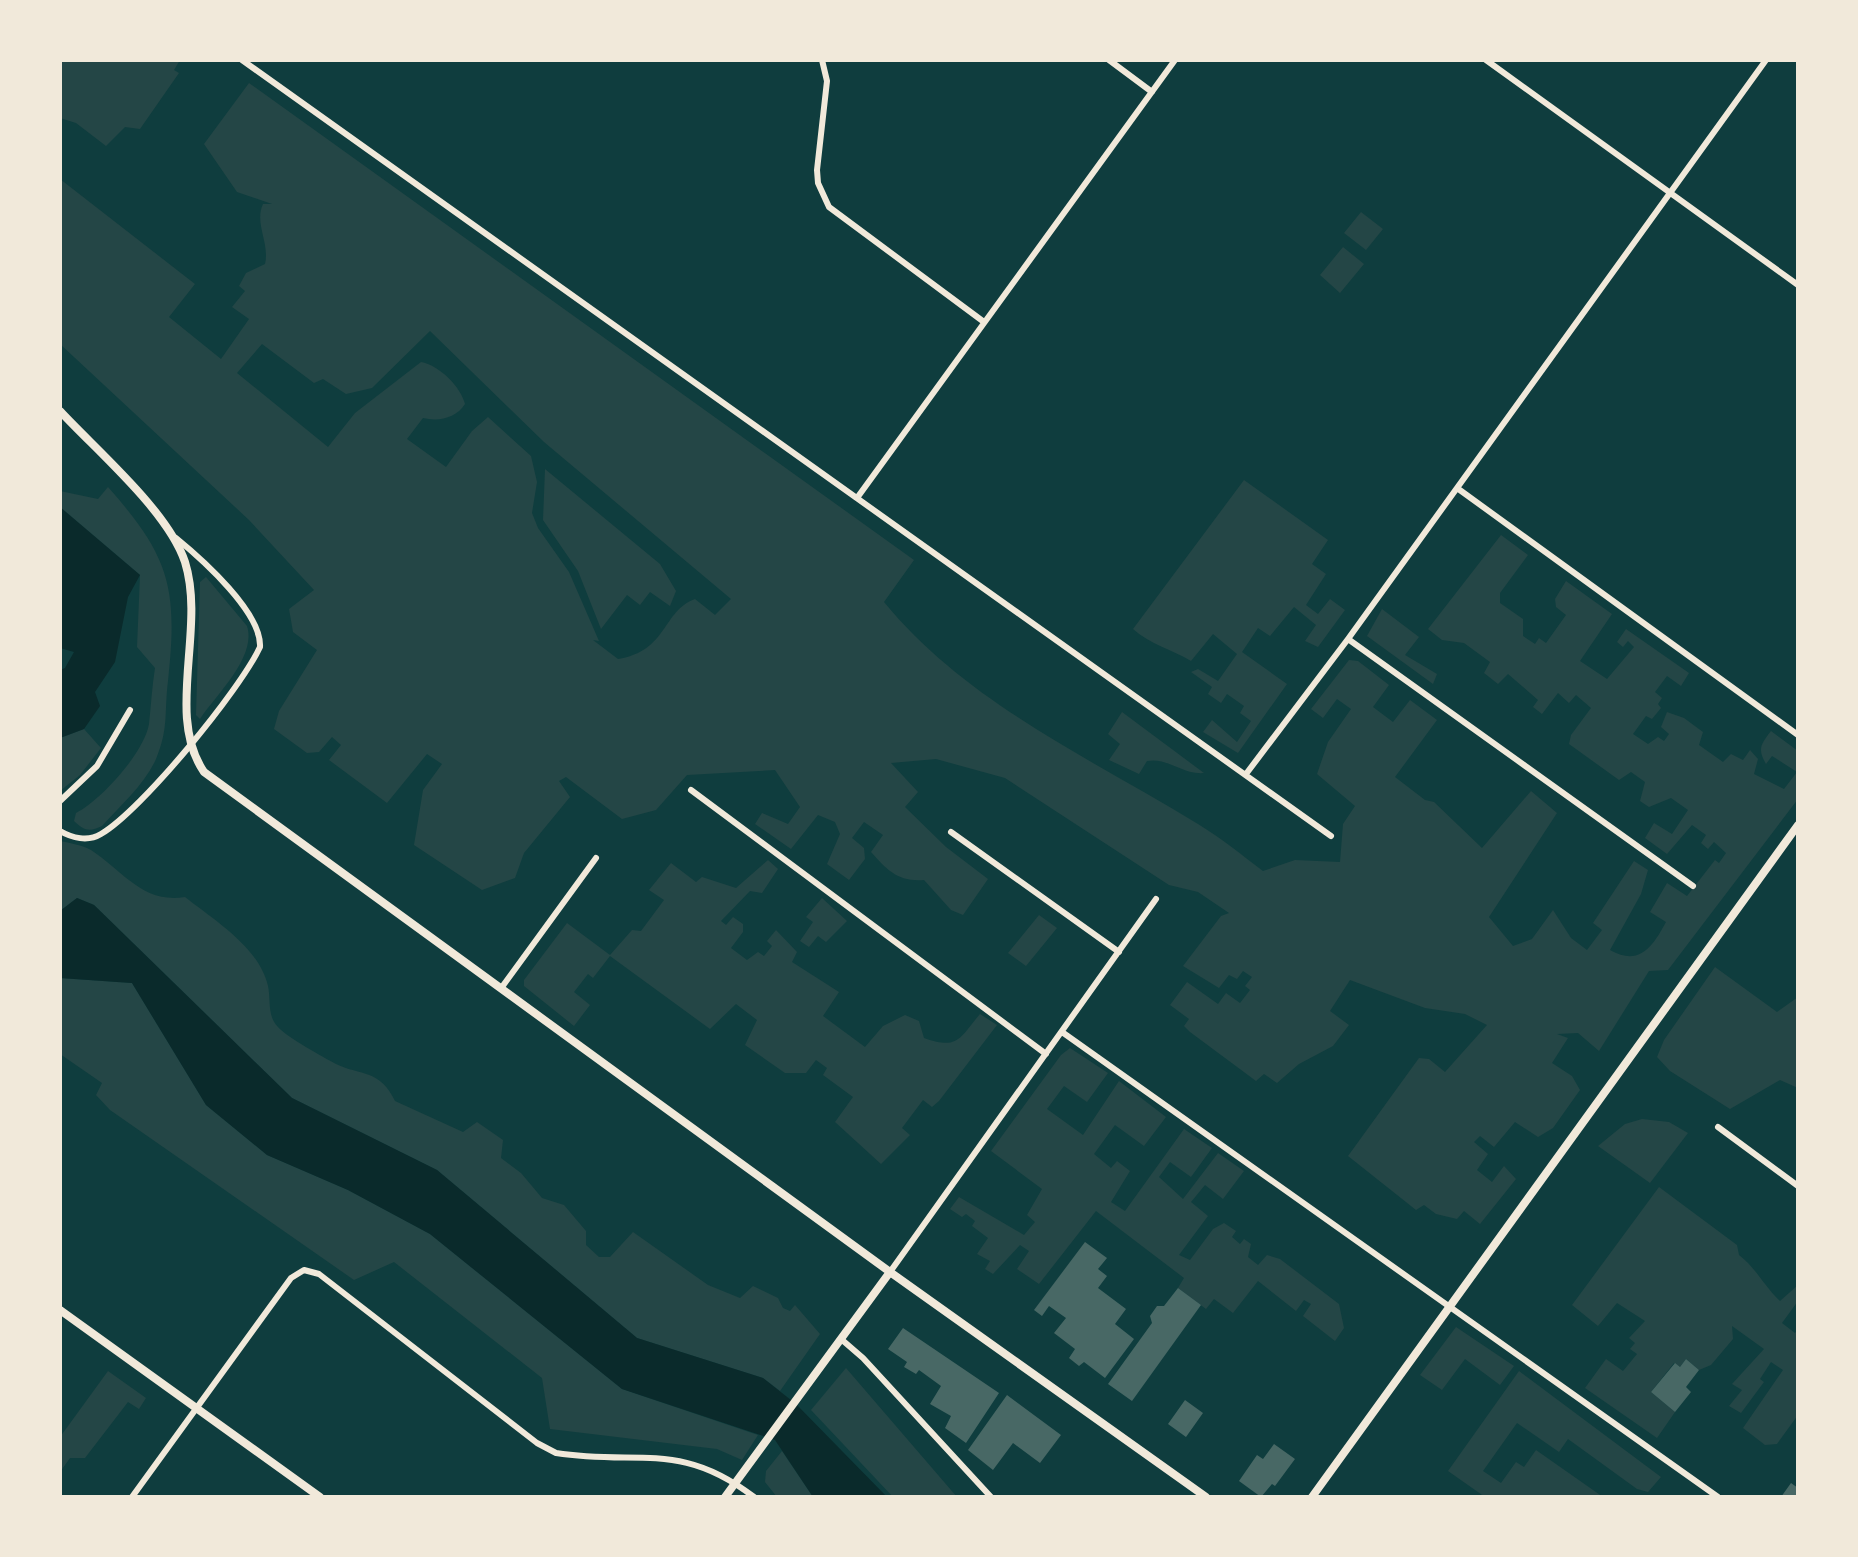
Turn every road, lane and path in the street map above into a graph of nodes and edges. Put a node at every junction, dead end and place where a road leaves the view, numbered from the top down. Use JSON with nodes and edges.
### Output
{"nodes":[{"id":1,"x":242,"y":60,"type":"edge"},
{"id":2,"x":822,"y":60,"type":"edge"},
{"id":3,"x":1109,"y":60,"type":"edge"},
{"id":4,"x":1175,"y":60,"type":"edge"},
{"id":5,"x":1486,"y":60,"type":"edge"},
{"id":6,"x":1766,"y":60,"type":"edge"},
{"id":7,"x":1152,"y":92,"type":"junction"},
{"id":8,"x":1670,"y":192,"type":"junction"},
{"id":9,"x":1798,"y":285,"type":"edge"},
{"id":10,"x":984,"y":322,"type":"junction"},
{"id":11,"x":60,"y":411,"type":"edge"},
{"id":12,"x":1457,"y":488,"type":"junction"},
{"id":13,"x":857,"y":498,"type":"junction"},
{"id":14,"x":174,"y":536,"type":"junction"},
{"id":15,"x":1348,"y":639,"type":"junction"},
{"id":16,"x":130,"y":710,"type":"dead end"},
{"id":17,"x":1798,"y":735,"type":"edge"},
{"id":18,"x":191,"y":745,"type":"junction"},
{"id":19,"x":1246,"y":774,"type":"junction"},
{"id":20,"x":691,"y":790,"type":"dead end"},
{"id":21,"x":60,"y":801,"type":"edge"},
{"id":22,"x":1798,"y":825,"type":"edge"},
{"id":23,"x":60,"y":831,"type":"edge"},
{"id":24,"x":951,"y":832,"type":"dead end"},
{"id":25,"x":1331,"y":836,"type":"dead end"},
{"id":26,"x":596,"y":858,"type":"dead end"},
{"id":27,"x":1693,"y":886,"type":"dead end"},
{"id":28,"x":1156,"y":899,"type":"dead end"},
{"id":29,"x":1119,"y":952,"type":"junction"},
{"id":30,"x":502,"y":987,"type":"junction"},
{"id":31,"x":1062,"y":1032,"type":"junction"},
{"id":32,"x":1046,"y":1054,"type":"junction"},
{"id":33,"x":1718,"y":1127,"type":"dead end"},
{"id":34,"x":1798,"y":1186,"type":"edge"},
{"id":35,"x":890,"y":1272,"type":"junction"},
{"id":36,"x":1451,"y":1306,"type":"junction"},
{"id":37,"x":60,"y":1310,"type":"edge"},
{"id":38,"x":841,"y":1339,"type":"junction"},
{"id":39,"x":196,"y":1408,"type":"junction"},
{"id":40,"x":735,"y":1483,"type":"junction"},
{"id":41,"x":132,"y":1497,"type":"edge"},
{"id":42,"x":320,"y":1497,"type":"edge"},
{"id":43,"x":725,"y":1497,"type":"edge"},
{"id":44,"x":754,"y":1497,"type":"edge"},
{"id":45,"x":991,"y":1497,"type":"edge"},
{"id":46,"x":1206,"y":1497,"type":"edge"},
{"id":47,"x":1312,"y":1497,"type":"edge"},
{"id":48,"x":1718,"y":1497,"type":"edge"}],
"edges":[{"from":1,"to":13,"type":"street"},
{"from":2,"to":10,"type":"street"},
{"from":3,"to":7,"type":"street"},
{"from":4,"to":7,"type":"street"},
{"from":5,"to":8,"type":"street"},
{"from":6,"to":8,"type":"street"},
{"from":7,"to":10,"type":"street"},
{"from":8,"to":9,"type":"street"},
{"from":8,"to":12,"type":"street"},
{"from":10,"to":13,"type":"street"},
{"from":11,"to":14,"type":"street"},
{"from":12,"to":15,"type":"street"},
{"from":12,"to":17,"type":"street"},
{"from":13,"to":19,"type":"street"},
{"from":14,"to":18,"type":"street"},
{"from":14,"to":18,"type":"street"},
{"from":15,"to":19,"type":"street"},
{"from":15,"to":27,"type":"street"},
{"from":16,"to":21,"type":"street"},
{"from":18,"to":23,"type":"street"},
{"from":18,"to":30,"type":"street"},
{"from":19,"to":25,"type":"street"},
{"from":20,"to":32,"type":"street"},
{"from":22,"to":36,"type":"street"},
{"from":24,"to":29,"type":"street"},
{"from":26,"to":30,"type":"street"},
{"from":28,"to":29,"type":"street"},
{"from":29,"to":31,"type":"street"},
{"from":30,"to":35,"type":"street"},
{"from":31,"to":32,"type":"street"},
{"from":31,"to":36,"type":"street"},
{"from":32,"to":35,"type":"street"},
{"from":33,"to":34,"type":"street"},
{"from":35,"to":38,"type":"street"},
{"from":35,"to":46,"type":"street"},
{"from":36,"to":47,"type":"street"},
{"from":36,"to":48,"type":"street"},
{"from":37,"to":39,"type":"street"},
{"from":38,"to":40,"type":"street"},
{"from":38,"to":45,"type":"street"},
{"from":39,"to":40,"type":"street"},
{"from":39,"to":41,"type":"street"},
{"from":39,"to":42,"type":"street"},
{"from":40,"to":43,"type":"street"},
{"from":40,"to":44,"type":"street"}]}
